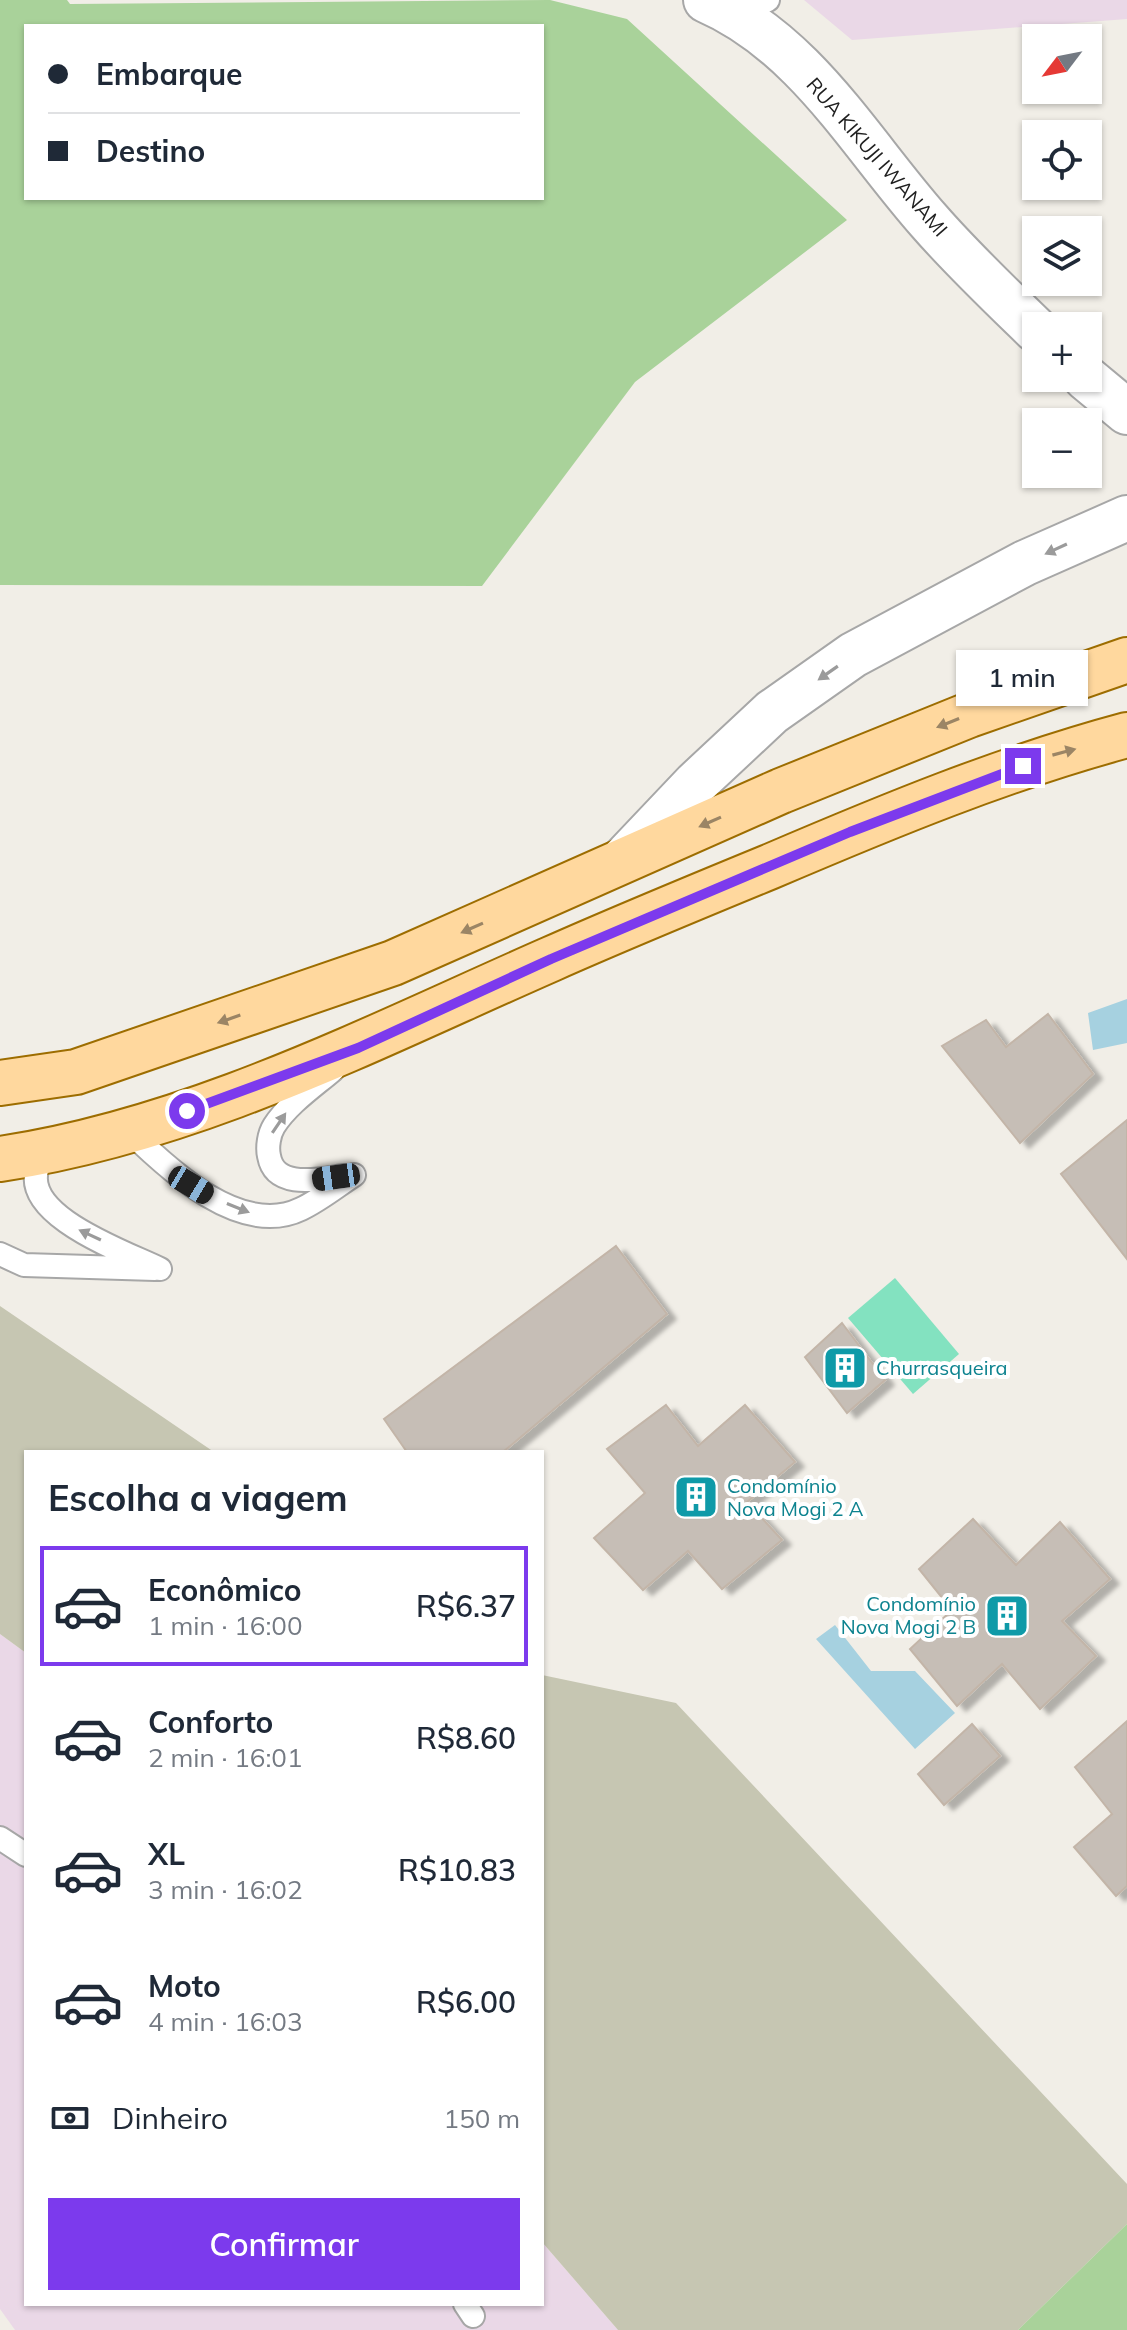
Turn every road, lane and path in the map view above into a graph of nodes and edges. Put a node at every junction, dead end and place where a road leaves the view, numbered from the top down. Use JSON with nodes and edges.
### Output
{"nodes":[{"id":1,"x":737,"y":5,"type":"edge"},
{"id":2,"x":1022,"y":316,"type":"edge"},
{"id":3,"x":1102,"y":391,"type":"edge"},
{"id":4,"x":1127,"y":412,"type":"edge"},
{"id":5,"x":1127,"y":518,"type":"edge"},
{"id":6,"x":1127,"y":660,"type":"edge"},
{"id":7,"x":1127,"y":735,"type":"edge"},
{"id":8,"x":623,"y":860,"type":"junction"},
{"id":9,"x":358,"y":1048,"type":"junction"},
{"id":10,"x":0,"y":1083,"type":"edge"},
{"id":11,"x":130,"y":1132,"type":"junction"},
{"id":12,"x":50,"y":1152,"type":"junction"},
{"id":13,"x":0,"y":1159,"type":"edge"},
{"id":14,"x":0,"y":1254,"type":"edge"},
{"id":15,"x":0,"y":1838,"type":"edge"},
{"id":16,"x":24,"y":1854,"type":"edge"}],
"edges":[{"from":1,"to":2,"type":"street","name":"RUA KIKUJI IWANAMI"},
{"from":3,"to":4,"type":"street"},
{"from":5,"to":8,"type":"street","one_way":true},
{"from":6,"to":8,"type":"main road","one_way":true},
{"from":9,"to":7,"type":"main road","one_way":true},
{"from":8,"to":10,"type":"main road","one_way":true},
{"from":9,"to":11,"type":"main road"},
{"from":11,"to":9,"type":"lane","one_way":true},
{"from":11,"to":12,"type":"main road"},
{"from":12,"to":13,"type":"main road"},
{"from":14,"to":12,"type":"lane","one_way":true},
{"from":15,"to":16,"type":"lane"}]}
